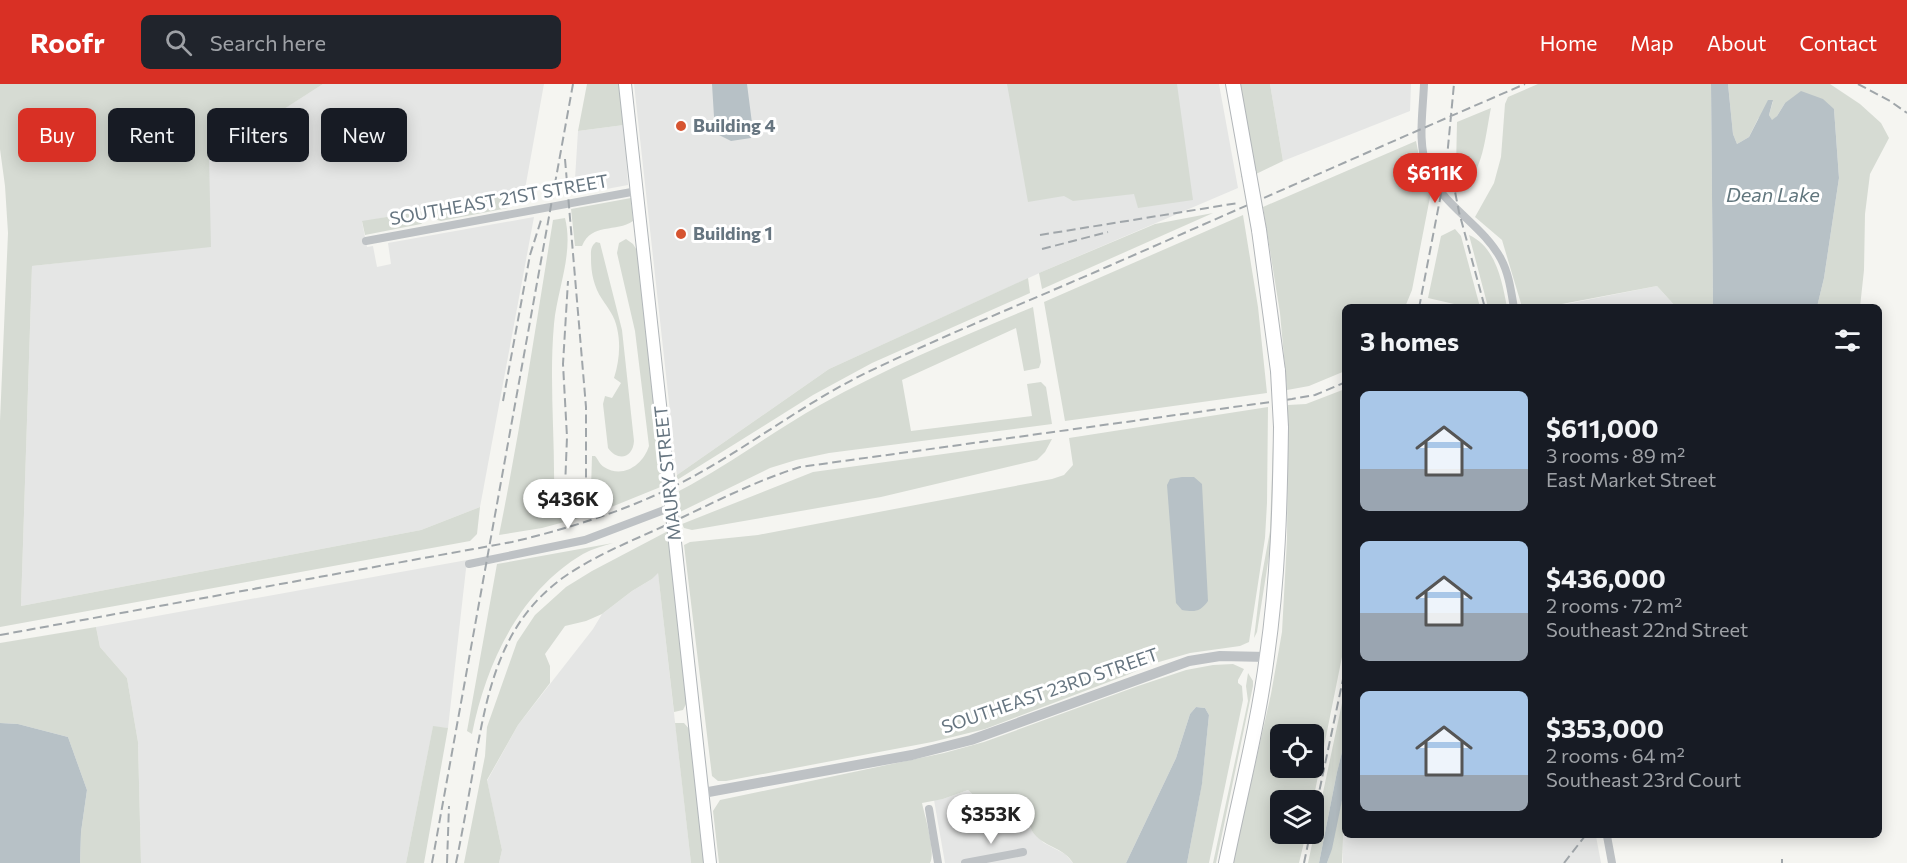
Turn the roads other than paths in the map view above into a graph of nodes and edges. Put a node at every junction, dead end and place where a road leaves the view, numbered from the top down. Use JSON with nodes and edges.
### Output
{"nodes":[{"id":1,"x":625,"y":84,"type":"edge"},
{"id":2,"x":1233,"y":84,"type":"edge"},
{"id":3,"x":1424,"y":84,"type":"edge"},
{"id":4,"x":637,"y":191,"type":"junction"},
{"id":5,"x":366,"y":241,"type":"dead end"},
{"id":6,"x":1513,"y":304,"type":"edge"},
{"id":7,"x":672,"y":507,"type":"junction"},
{"id":8,"x":469,"y":564,"type":"dead end"},
{"id":9,"x":1267,"y":657,"type":"junction"},
{"id":10,"x":703,"y":793,"type":"junction"},
{"id":11,"x":929,"y":809,"type":"dead end"},
{"id":12,"x":1608,"y":838,"type":"edge"},
{"id":13,"x":1023,"y":852,"type":"dead end"},
{"id":14,"x":711,"y":863,"type":"edge"},
{"id":15,"x":938,"y":863,"type":"edge"},
{"id":16,"x":965,"y":863,"type":"edge"},
{"id":17,"x":1226,"y":863,"type":"edge"},
{"id":18,"x":1612,"y":863,"type":"edge"}],
"edges":[{"from":1,"to":4,"type":"main road","name":"MAURY STREET"},
{"from":2,"to":9,"type":"main road","bridge":true},
{"from":3,"to":6,"type":"street"},
{"from":4,"to":5,"type":"street","name":"SOUTHEAST 21ST STREET"},
{"from":4,"to":7,"type":"main road","name":"MAURY STREET"},
{"from":7,"to":8,"type":"street"},
{"from":7,"to":10,"type":"main road","name":"MAURY STREET"},
{"from":9,"to":10,"type":"street","name":"SOUTHEAST 23RD STREET"},
{"from":9,"to":17,"type":"main road"},
{"from":10,"to":14,"type":"main road","name":"MAURY STREET"},
{"from":11,"to":15,"type":"street"},
{"from":12,"to":18,"type":"street"},
{"from":13,"to":16,"type":"street"}]}
